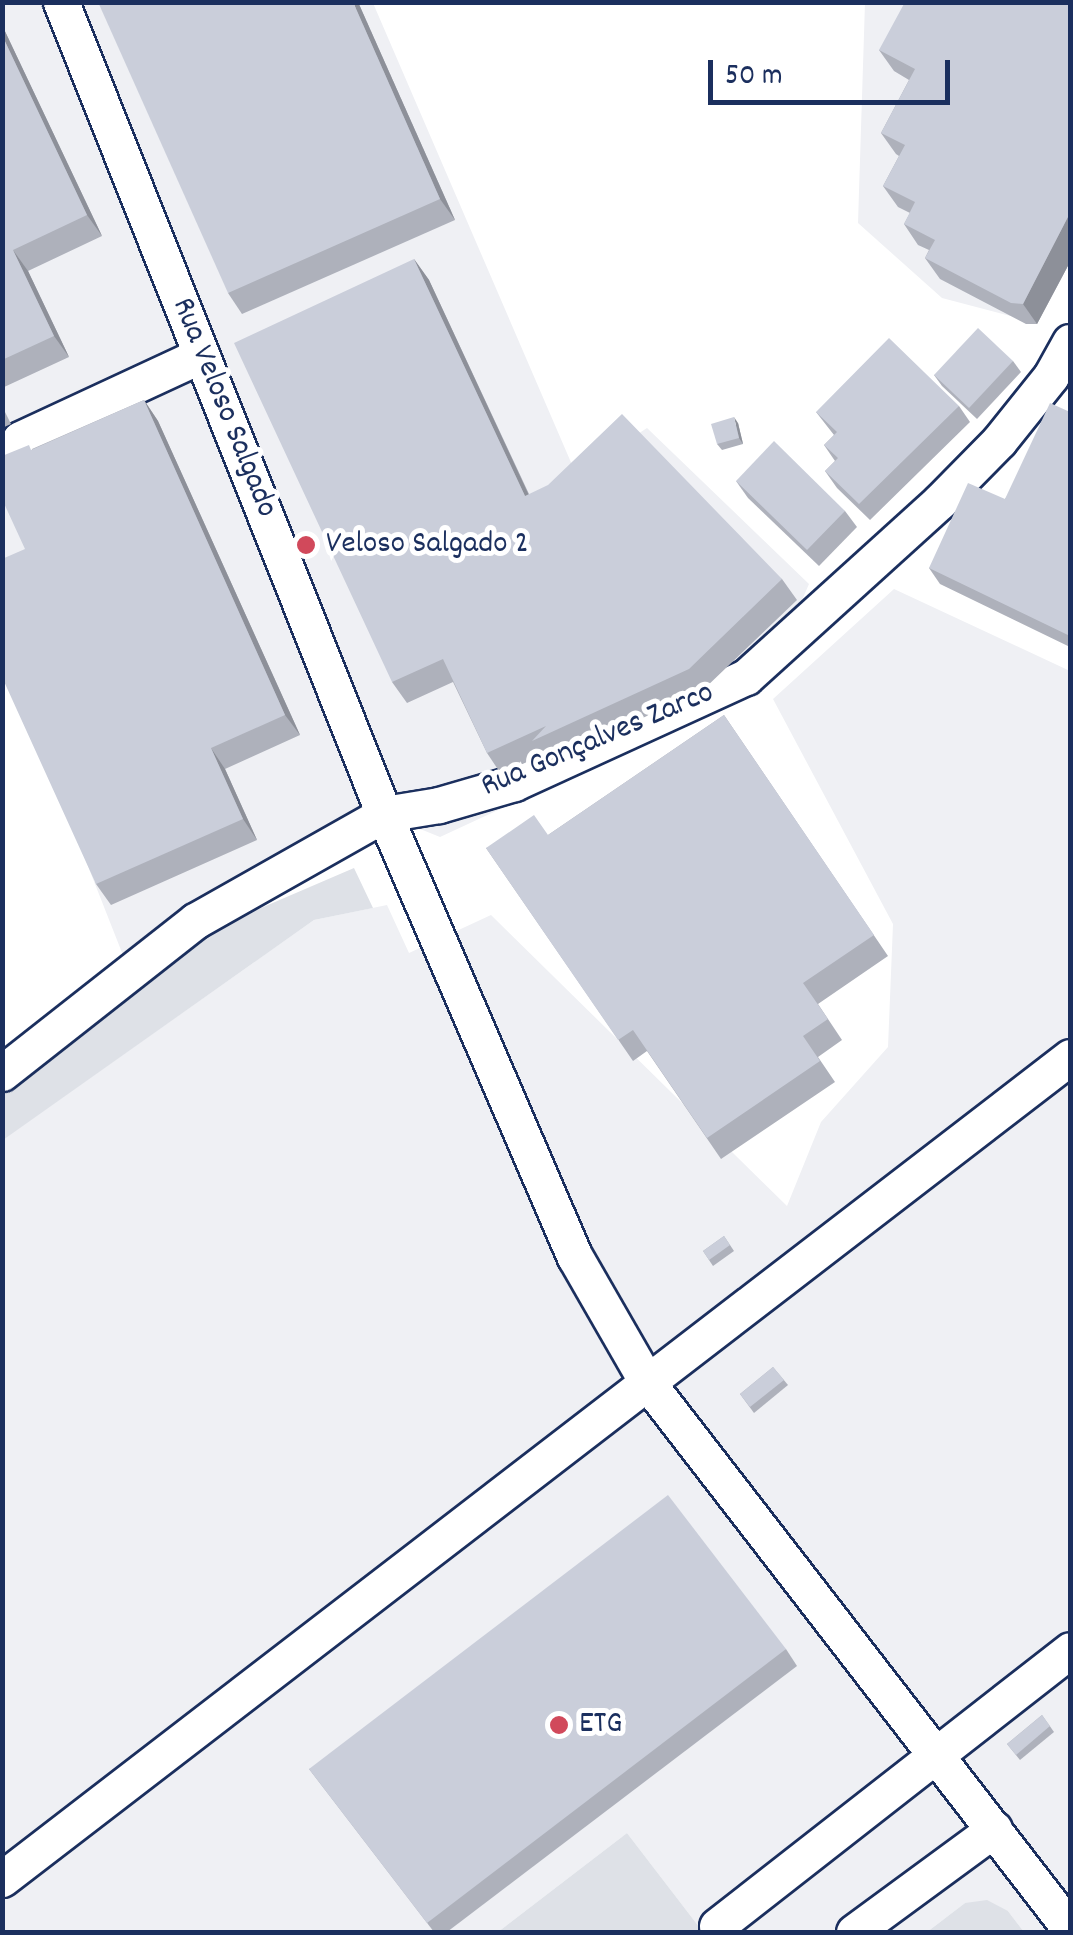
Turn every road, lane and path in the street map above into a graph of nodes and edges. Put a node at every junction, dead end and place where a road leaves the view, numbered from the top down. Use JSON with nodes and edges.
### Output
{"nodes":[{"id":1,"x":61,"y":2,"type":"edge"},
{"id":2,"x":1070,"y":342,"type":"edge"},
{"id":3,"x":202,"y":355,"type":"junction"},
{"id":4,"x":2,"y":466,"type":"edge"},
{"id":5,"x":384,"y":814,"type":"junction"},
{"id":6,"x":1070,"y":1057,"type":"edge"},
{"id":7,"x":2,"y":1073,"type":"edge"},
{"id":8,"x":646,"y":1382,"type":"junction"},
{"id":9,"x":1070,"y":1650,"type":"edge"},
{"id":10,"x":936,"y":1754,"type":"junction"},
{"id":11,"x":994,"y":1829,"type":"junction"},
{"id":12,"x":2,"y":1879,"type":"edge"},
{"id":13,"x":718,"y":1926,"type":"dead end"},
{"id":14,"x":1070,"y":1929,"type":"edge"},
{"id":15,"x":854,"y":1932,"type":"edge"}],
"edges":[{"from":1,"to":3,"type":"street","name":"Rua Veloso Salgado"},
{"from":2,"to":5,"type":"street","name":"Rua Gonçalves Zarco"},
{"from":3,"to":4,"type":"street"},
{"from":3,"to":5,"type":"street","name":"Rua Veloso Salgado"},
{"from":5,"to":7,"type":"street","name":"Rua Gonçalves Zarco"},
{"from":5,"to":8,"type":"street","name":"Rua Veloso Salgado"},
{"from":6,"to":8,"type":"street"},
{"from":8,"to":10,"type":"street","name":"Rua Veloso Salgado"},
{"from":8,"to":12,"type":"street"},
{"from":9,"to":10,"type":"street"},
{"from":10,"to":11,"type":"street","name":"Rua Veloso Salgado"},
{"from":10,"to":13,"type":"street"},
{"from":11,"to":14,"type":"street","name":"Rua Veloso Salgado"},
{"from":11,"to":15,"type":"street"}]}
